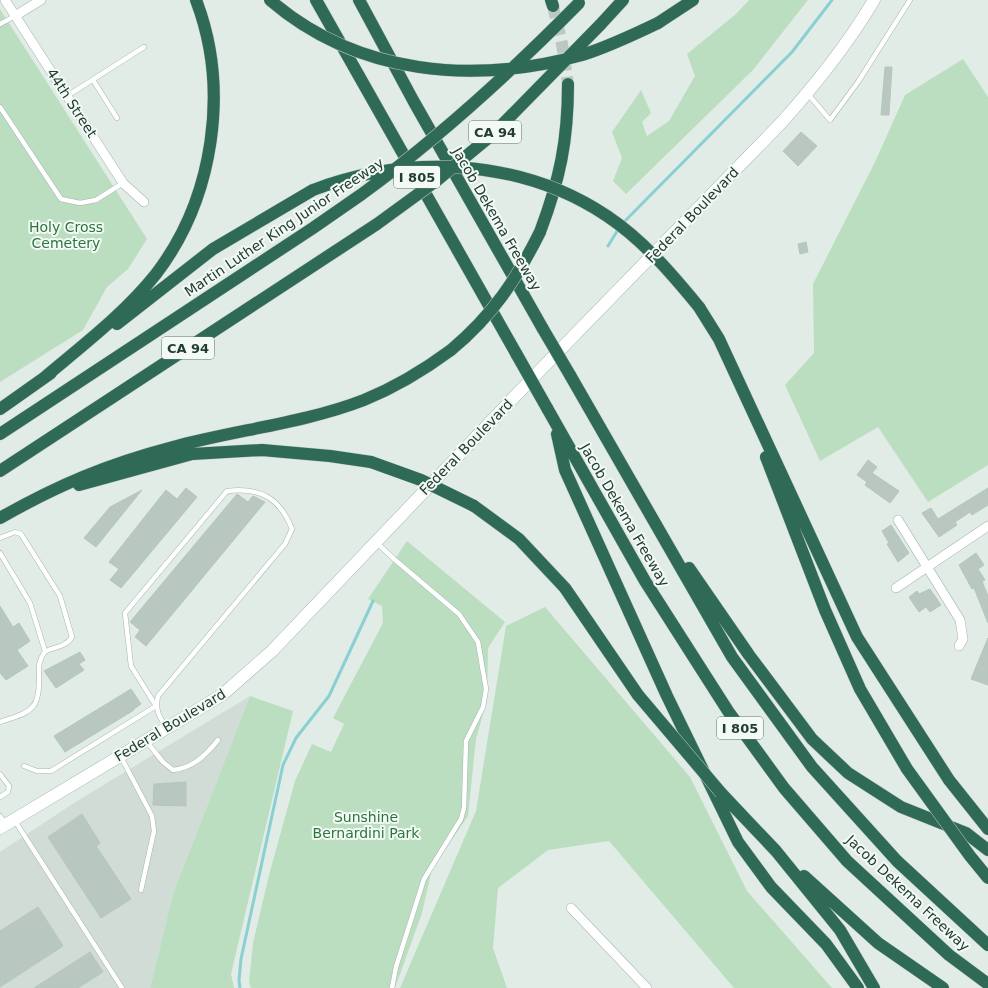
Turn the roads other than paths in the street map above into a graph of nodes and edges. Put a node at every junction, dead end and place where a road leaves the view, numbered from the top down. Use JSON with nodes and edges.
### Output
{"nodes":[{"id":1,"x":5,"y":0,"type":"edge"},
{"id":2,"x":41,"y":0,"type":"edge"},
{"id":3,"x":196,"y":0,"type":"edge"},
{"id":4,"x":270,"y":0,"type":"edge"},
{"id":5,"x":316,"y":0,"type":"edge"},
{"id":6,"x":359,"y":0,"type":"edge"},
{"id":7,"x":369,"y":0,"type":"edge"},
{"id":8,"x":623,"y":0,"type":"edge"},
{"id":9,"x":693,"y":0,"type":"edge"},
{"id":10,"x":874,"y":0,"type":"edge"},
{"id":11,"x":910,"y":0,"type":"edge"},
{"id":12,"x":580,"y":1,"type":"edge"},
{"id":13,"x":15,"y":16,"type":"junction"},
{"id":14,"x":0,"y":24,"type":"edge"},
{"id":15,"x":375,"y":27,"type":"junction"},
{"id":16,"x":144,"y":47,"type":"dead end"},
{"id":17,"x":93,"y":80,"type":"junction"},
{"id":18,"x":568,"y":84,"type":"tunnel mouth"},
{"id":19,"x":807,"y":93,"type":"junction"},
{"id":20,"x":67,"y":96,"type":"junction"},
{"id":21,"x":0,"y":107,"type":"edge"},
{"id":22,"x":117,"y":118,"type":"dead end"},
{"id":23,"x":123,"y":183,"type":"junction"},
{"id":24,"x":144,"y":202,"type":"dead end"},
{"id":25,"x":732,"y":368,"type":"junction"},
{"id":26,"x":45,"y":377,"type":"junction"},
{"id":27,"x":0,"y":409,"type":"edge"},
{"id":28,"x":555,"y":423,"type":"junction"},
{"id":29,"x":0,"y":434,"type":"edge"},
{"id":30,"x":0,"y":471,"type":"edge"},
{"id":31,"x":640,"y":497,"type":"junction"},
{"id":32,"x":34,"y":499,"type":"junction"},
{"id":33,"x":0,"y":518,"type":"edge"},
{"id":34,"x":898,"y":520,"type":"dead end"},
{"id":35,"x":988,"y":526,"type":"edge"},
{"id":36,"x":0,"y":538,"type":"edge"},
{"id":37,"x":376,"y":542,"type":"junction"},
{"id":38,"x":0,"y":553,"type":"edge"},
{"id":39,"x":927,"y":566,"type":"junction"},
{"id":40,"x":896,"y":588,"type":"dead end"},
{"id":41,"x":959,"y":646,"type":"dead end"},
{"id":42,"x":46,"y":651,"type":"junction"},
{"id":43,"x":156,"y":706,"type":"junction"},
{"id":44,"x":0,"y":722,"type":"edge"},
{"id":45,"x":166,"y":728,"type":"junction"},
{"id":46,"x":146,"y":740,"type":"junction"},
{"id":47,"x":218,"y":740,"type":"dead end"},
{"id":48,"x":120,"y":756,"type":"junction"},
{"id":49,"x":24,"y":766,"type":"dead end"},
{"id":50,"x":0,"y":774,"type":"edge"},
{"id":51,"x":0,"y":797,"type":"edge"},
{"id":52,"x":5,"y":822,"type":"edge"},
{"id":53,"x":988,"y":829,"type":"edge"},
{"id":54,"x":988,"y":850,"type":"edge"},
{"id":55,"x":776,"y":851,"type":"junction"},
{"id":56,"x":988,"y":878,"type":"edge"},
{"id":57,"x":141,"y":890,"type":"dead end"},
{"id":58,"x":571,"y":908,"type":"dead end"},
{"id":59,"x":988,"y":945,"type":"edge"},
{"id":60,"x":988,"y":984,"type":"edge"},
{"id":61,"x":122,"y":988,"type":"edge"},
{"id":62,"x":392,"y":988,"type":"edge"},
{"id":63,"x":647,"y":988,"type":"edge"},
{"id":64,"x":858,"y":988,"type":"edge"},
{"id":65,"x":874,"y":988,"type":"edge"},
{"id":66,"x":943,"y":988,"type":"edge"}],
"edges":[{"from":1,"to":13,"type":"street","name":"44th Street"},
{"from":2,"to":13,"type":"street"},
{"from":3,"to":26,"type":"highway"},
{"from":4,"to":9,"type":"highway","bridge":true},
{"from":5,"to":28,"type":"highway","name":"Jacob Dekema Freeway","number":"I 805","bridge":true},
{"from":6,"to":15,"type":"highway","name":"Jacob Dekema Freeway","number":"I 805"},
{"from":7,"to":15,"type":"highway"},
{"from":8,"to":30,"type":"highway","number":"CA 94","bridge":true},
{"from":10,"to":19,"type":"main road","name":"Federal Boulevard"},
{"from":11,"to":19,"type":"lane"},
{"from":12,"to":29,"type":"highway","name":"Martin Luther King Junior Freeway","number":"CA 94","bridge":true},
{"from":13,"to":14,"type":"lane"},
{"from":13,"to":20,"type":"street","name":"44th Street"},
{"from":15,"to":31,"type":"highway","name":"Jacob Dekema Freeway","number":"I 805","bridge":true},
{"from":16,"to":17,"type":"lane"},
{"from":17,"to":20,"type":"lane"},
{"from":17,"to":22,"type":"lane"},
{"from":18,"to":32,"type":"highway","bridge":true},
{"from":19,"to":37,"type":"main road","name":"Federal Boulevard"},
{"from":20,"to":23,"type":"street","name":"44th Street"},
{"from":21,"to":23,"type":"lane"},
{"from":23,"to":24,"type":"street","name":"44th Street"},
{"from":25,"to":26,"type":"highway","bridge":true},
{"from":25,"to":53,"type":"highway"},
{"from":25,"to":56,"type":"highway","bridge":true},
{"from":26,"to":27,"type":"highway"},
{"from":28,"to":60,"type":"highway","name":"Jacob Dekema Freeway","number":"I 805"},
{"from":28,"to":64,"type":"highway"},
{"from":31,"to":54,"type":"highway"},
{"from":31,"to":59,"type":"highway","name":"Jacob Dekema Freeway","number":"I 805"},
{"from":32,"to":33,"type":"highway"},
{"from":32,"to":55,"type":"highway","bridge":true},
{"from":34,"to":39,"type":"street"},
{"from":35,"to":39,"type":"street"},
{"from":36,"to":42,"type":"lane"},
{"from":37,"to":45,"type":"main road","name":"Federal Boulevard"},
{"from":37,"to":62,"type":"lane"},
{"from":38,"to":42,"type":"lane"},
{"from":39,"to":40,"type":"street"},
{"from":39,"to":41,"type":"street"},
{"from":42,"to":44,"type":"lane"},
{"from":43,"to":43,"type":"lane"},
{"from":43,"to":45,"type":"lane"},
{"from":43,"to":49,"type":"lane"},
{"from":45,"to":46,"type":"main road","name":"Federal Boulevard"},
{"from":46,"to":47,"type":"lane"},
{"from":46,"to":48,"type":"main road","name":"Federal Boulevard"},
{"from":48,"to":52,"type":"main road","name":"Federal Boulevard"},
{"from":48,"to":57,"type":"lane"},
{"from":50,"to":51,"type":"lane"},
{"from":52,"to":61,"type":"lane"},
{"from":55,"to":65,"type":"highway"},
{"from":55,"to":66,"type":"highway"},
{"from":58,"to":63,"type":"street"}]}
